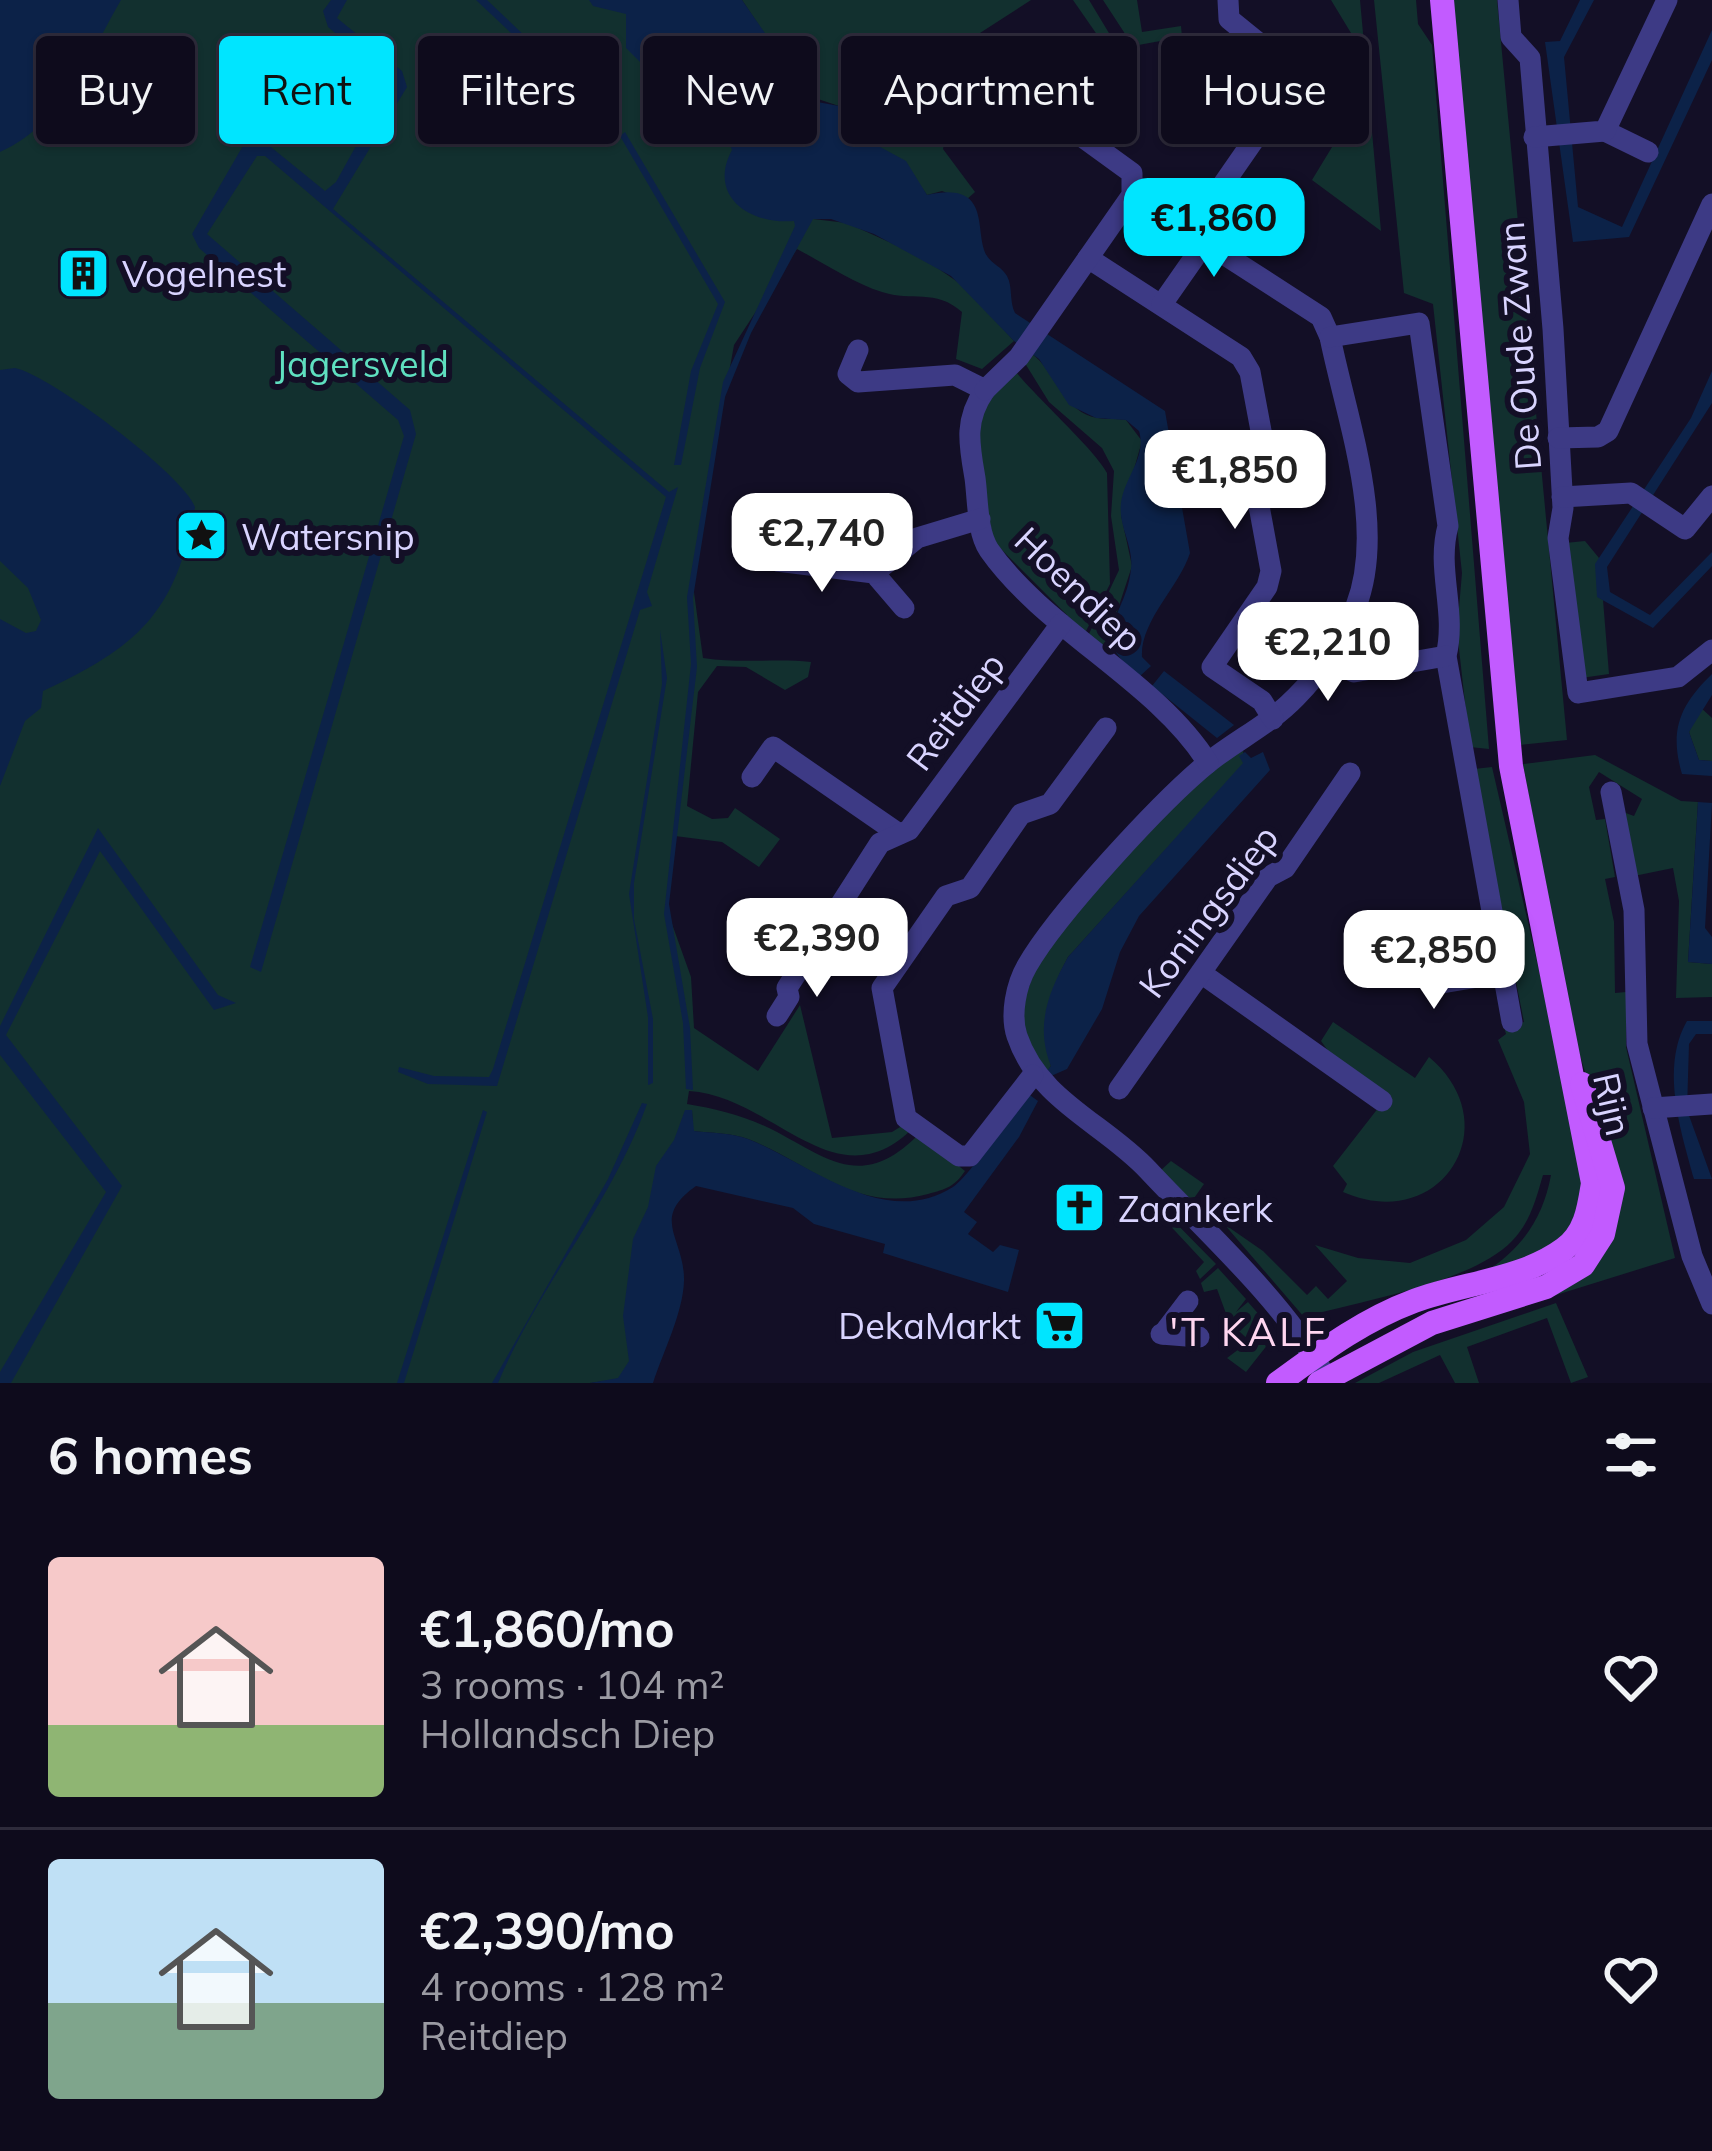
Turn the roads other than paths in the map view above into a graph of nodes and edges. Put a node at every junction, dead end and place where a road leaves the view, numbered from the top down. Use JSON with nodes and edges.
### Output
{"nodes":[{"id":1,"x":1228,"y":0,"type":"edge"},
{"id":2,"x":1442,"y":0,"type":"edge"},
{"id":3,"x":1508,"y":0,"type":"edge"},
{"id":4,"x":1666,"y":0,"type":"edge"},
{"id":5,"x":1605,"y":131,"type":"junction"},
{"id":6,"x":1544,"y":136,"type":"junction"},
{"id":7,"x":1092,"y":144,"type":"edge"},
{"id":8,"x":1648,"y":152,"type":"dead end"},
{"id":9,"x":1132,"y":194,"type":"junction"},
{"id":10,"x":1712,"y":204,"type":"edge"},
{"id":11,"x":1198,"y":236,"type":"junction"},
{"id":12,"x":1088,"y":257,"type":"junction"},
{"id":13,"x":1162,"y":304,"type":"junction"},
{"id":14,"x":1330,"y":337,"type":"junction"},
{"id":15,"x":858,"y":350,"type":"dead end"},
{"id":16,"x":985,"y":390,"type":"junction"},
{"id":17,"x":1558,"y":437,"type":"junction"},
{"id":18,"x":1712,"y":496,"type":"edge"},
{"id":19,"x":1562,"y":497,"type":"junction"},
{"id":20,"x":980,"y":519,"type":"junction"},
{"id":21,"x":777,"y":561,"type":"dead end"},
{"id":22,"x":874,"y":573,"type":"junction"},
{"id":23,"x":904,"y":608,"type":"dead end"},
{"id":24,"x":1061,"y":624,"type":"junction"},
{"id":25,"x":1712,"y":650,"type":"edge"},
{"id":26,"x":1447,"y":656,"type":"junction"},
{"id":27,"x":1328,"y":660,"type":"junction"},
{"id":28,"x":1273,"y":719,"type":"junction"},
{"id":29,"x":1106,"y":728,"type":"dead end"},
{"id":30,"x":1208,"y":763,"type":"junction"},
{"id":31,"x":1350,"y":773,"type":"dead end"},
{"id":32,"x":752,"y":777,"type":"dead end"},
{"id":33,"x":1611,"y":792,"type":"dead end"},
{"id":34,"x":899,"y":834,"type":"junction"},
{"id":35,"x":1497,"y":934,"type":"junction"},
{"id":36,"x":1201,"y":973,"type":"junction"},
{"id":37,"x":1502,"y":973,"type":"junction"},
{"id":38,"x":777,"y":1016,"type":"dead end"},
{"id":39,"x":1512,"y":1022,"type":"dead end"},
{"id":40,"x":1033,"y":1075,"type":"junction"},
{"id":41,"x":1119,"y":1089,"type":"dead end"},
{"id":42,"x":1382,"y":1100,"type":"dead end"},
{"id":43,"x":1682,"y":1105,"type":"edge"},
{"id":44,"x":1688,"y":1240,"type":"junction"},
{"id":45,"x":1712,"y":1241,"type":"edge"},
{"id":46,"x":1188,"y":1301,"type":"dead end"},
{"id":47,"x":1712,"y":1304,"type":"edge"},
{"id":48,"x":1198,"y":1337,"type":"dead end"},
{"id":49,"x":1319,"y":1372,"type":"edge"},
{"id":50,"x":1278,"y":1383,"type":"edge"}],
"edges":[{"from":1,"to":11,"type":"street"},
{"from":2,"to":49,"type":"main road","name":"Rijn"},
{"from":3,"to":6,"type":"street","name":"De Oude Zwan"},
{"from":4,"to":5,"type":"street"},
{"from":5,"to":6,"type":"street"},
{"from":5,"to":8,"type":"street"},
{"from":6,"to":17,"type":"street","name":"De Oude Zwan"},
{"from":7,"to":9,"type":"street"},
{"from":9,"to":11,"type":"street"},
{"from":9,"to":12,"type":"street"},
{"from":10,"to":17,"type":"street"},
{"from":11,"to":13,"type":"street"},
{"from":11,"to":14,"type":"street"},
{"from":12,"to":13,"type":"street"},
{"from":12,"to":16,"type":"street"},
{"from":13,"to":28,"type":"street"},
{"from":14,"to":26,"type":"street"},
{"from":14,"to":27,"type":"street"},
{"from":15,"to":16,"type":"street"},
{"from":16,"to":20,"type":"street","name":"Hoendiep"},
{"from":17,"to":19,"type":"street","name":"De Oude Zwan"},
{"from":18,"to":19,"type":"street"},
{"from":19,"to":25,"type":"street","name":"De Oude Zwan"},
{"from":20,"to":22,"type":"street"},
{"from":20,"to":24,"type":"street","name":"Hoendiep"},
{"from":21,"to":22,"type":"street"},
{"from":22,"to":23,"type":"street"},
{"from":24,"to":30,"type":"street","name":"Hoendiep"},
{"from":24,"to":34,"type":"street","name":"Reitdiep"},
{"from":26,"to":27,"type":"street"},
{"from":26,"to":35,"type":"street"},
{"from":27,"to":28,"type":"street"},
{"from":28,"to":30,"type":"street"},
{"from":29,"to":40,"type":"street"},
{"from":30,"to":40,"type":"street"},
{"from":31,"to":36,"type":"street","name":"Koningsdiep"},
{"from":32,"to":34,"type":"street"},
{"from":33,"to":43,"type":"street"},
{"from":34,"to":38,"type":"street","name":"Reitdiep"},
{"from":35,"to":37,"type":"street"},
{"from":35,"to":37,"type":"street"},
{"from":36,"to":41,"type":"street","name":"Koningsdiep"},
{"from":36,"to":42,"type":"street"},
{"from":37,"to":39,"type":"street"},
{"from":40,"to":49,"type":"street"},
{"from":43,"to":44,"type":"street"},
{"from":44,"to":45,"type":"street"},
{"from":44,"to":47,"type":"street"},
{"from":46,"to":48,"type":"street"},
{"from":49,"to":50,"type":"main road","name":"Rijn"}]}
